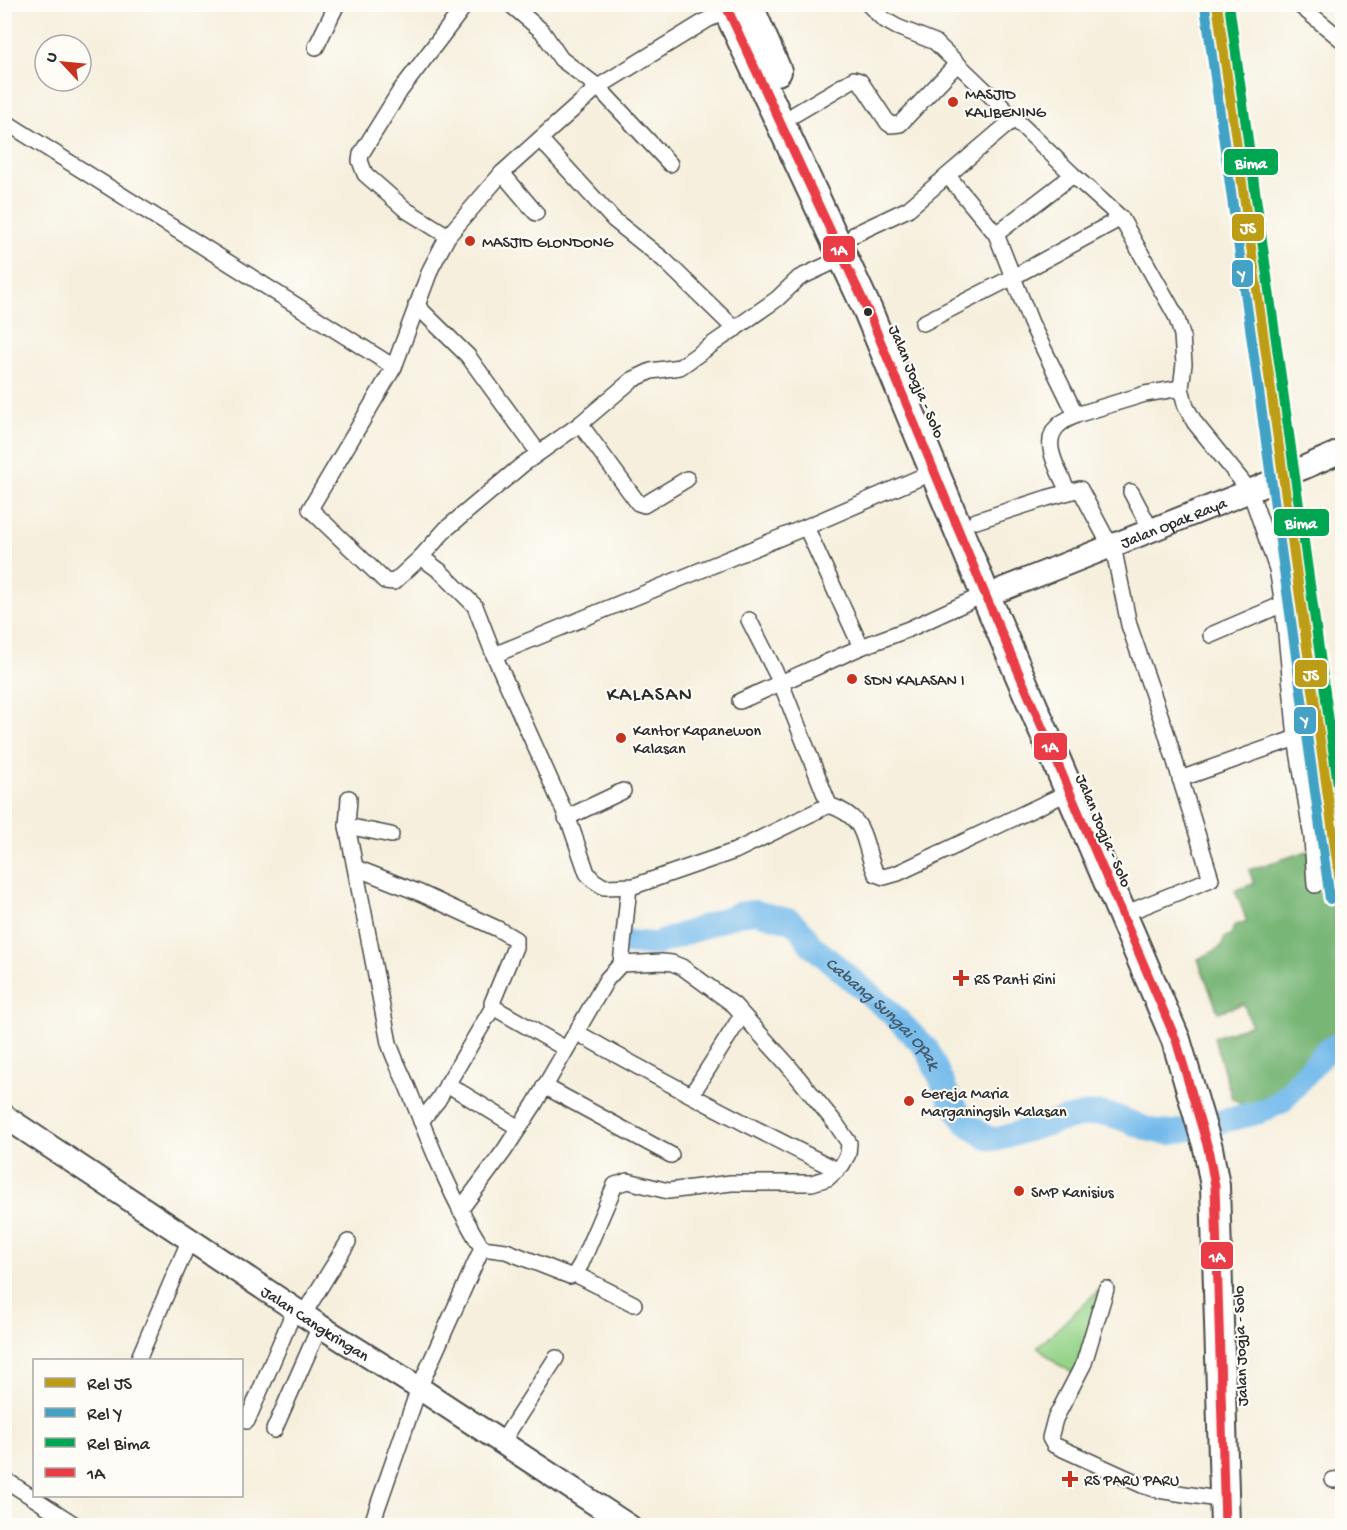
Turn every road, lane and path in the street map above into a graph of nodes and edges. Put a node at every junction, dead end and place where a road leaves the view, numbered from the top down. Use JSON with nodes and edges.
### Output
{"nodes":[{"id":1,"x":337,"y":4,"type":"edge"},
{"id":2,"x":466,"y":4,"type":"edge"},
{"id":3,"x":510,"y":4,"type":"edge"},
{"id":4,"x":868,"y":4,"type":"edge"},
{"id":5,"x":1298,"y":4,"type":"edge"},
{"id":6,"x":733,"y":7,"type":"edge"},
{"id":7,"x":1342,"y":40,"type":"edge"},
{"id":8,"x":316,"y":47,"type":"dead end"},
{"id":9,"x":957,"y":64,"type":"junction"},
{"id":10,"x":598,"y":87,"type":"junction"},
{"id":11,"x":795,"y":114,"type":"junction"},
{"id":12,"x":1015,"y":118,"type":"junction"},
{"id":13,"x":4,"y":121,"type":"edge"},
{"id":14,"x":540,"y":139,"type":"junction"},
{"id":15,"x":670,"y":164,"type":"dead end"},
{"id":16,"x":502,"y":173,"type":"junction"},
{"id":17,"x":1073,"y":175,"type":"junction"},
{"id":18,"x":948,"y":176,"type":"junction"},
{"id":19,"x":536,"y":213,"type":"dead end"},
{"id":20,"x":1121,"y":218,"type":"junction"},
{"id":21,"x":996,"y":234,"type":"junction"},
{"id":22,"x":448,"y":236,"type":"junction"},
{"id":23,"x":849,"y":246,"type":"junction"},
{"id":24,"x":1013,"y":277,"type":"junction"},
{"id":25,"x":416,"y":305,"type":"junction"},
{"id":26,"x":923,"y":323,"type":"dead end"},
{"id":27,"x":735,"y":329,"type":"junction"},
{"id":28,"x":394,"y":367,"type":"junction"},
{"id":29,"x":1181,"y":388,"type":"junction"},
{"id":30,"x":1076,"y":415,"type":"junction"},
{"id":31,"x":580,"y":424,"type":"junction"},
{"id":32,"x":538,"y":452,"type":"junction"},
{"id":33,"x":1342,"y":452,"type":"edge"},
{"id":34,"x":945,"y":478,"type":"junction"},
{"id":35,"x":687,"y":479,"type":"dead end"},
{"id":36,"x":1250,"y":491,"type":"junction"},
{"id":37,"x":1068,"y":492,"type":"junction"},
{"id":38,"x":1131,"y":492,"type":"dead end"},
{"id":39,"x":976,"y":521,"type":"junction"},
{"id":40,"x":806,"y":527,"type":"junction"},
{"id":41,"x":1151,"y":530,"type":"junction"},
{"id":42,"x":1113,"y":546,"type":"junction"},
{"id":43,"x":421,"y":557,"type":"junction"},
{"id":44,"x":994,"y":591,"type":"junction"},
{"id":45,"x":1282,"y":604,"type":"junction"},
{"id":46,"x":749,"y":620,"type":"dead end"},
{"id":47,"x":1211,"y":635,"type":"dead end"},
{"id":48,"x":861,"y":647,"type":"junction"},
{"id":49,"x":494,"y":655,"type":"junction"},
{"id":50,"x":781,"y":683,"type":"junction"},
{"id":51,"x":740,"y":701,"type":"dead end"},
{"id":52,"x":1296,"y":738,"type":"junction"},
{"id":53,"x":1180,"y":779,"type":"junction"},
{"id":54,"x":623,"y":791,"type":"dead end"},
{"id":55,"x":1069,"y":792,"type":"junction"},
{"id":56,"x":350,"y":798,"type":"dead end"},
{"id":57,"x":829,"y":806,"type":"junction"},
{"id":58,"x":566,"y":818,"type":"junction"},
{"id":59,"x":347,"y":826,"type":"junction"},
{"id":60,"x":391,"y":835,"type":"dead end"},
{"id":61,"x":356,"y":868,"type":"junction"},
{"id":62,"x":1316,"y":885,"type":"dead end"},
{"id":63,"x":629,"y":887,"type":"junction"},
{"id":64,"x":1139,"y":908,"type":"junction"},
{"id":65,"x":621,"y":964,"type":"junction"},
{"id":66,"x":493,"y":1007,"type":"junction"},
{"id":67,"x":742,"y":1015,"type":"junction"},
{"id":68,"x":576,"y":1032,"type":"junction"},
{"id":69,"x":566,"y":1049,"type":"junction"},
{"id":70,"x":447,"y":1084,"type":"junction"},
{"id":71,"x":544,"y":1086,"type":"junction"},
{"id":72,"x":1201,"y":1088,"type":"junction"},
{"id":73,"x":692,"y":1094,"type":"junction"},
{"id":74,"x":4,"y":1116,"type":"edge"},
{"id":75,"x":421,"y":1121,"type":"junction"},
{"id":76,"x":519,"y":1128,"type":"junction"},
{"id":77,"x":1217,"y":1146,"type":"junction"},
{"id":78,"x":671,"y":1155,"type":"dead end"},
{"id":79,"x":837,"y":1170,"type":"junction"},
{"id":80,"x":460,"y":1210,"type":"junction"},
{"id":81,"x":190,"y":1239,"type":"junction"},
{"id":82,"x":348,"y":1242,"type":"dead end"},
{"id":83,"x":482,"y":1248,"type":"junction"},
{"id":84,"x":575,"y":1274,"type":"junction"},
{"id":85,"x":1106,"y":1289,"type":"dead end"},
{"id":86,"x":634,"y":1304,"type":"dead end"},
{"id":87,"x":306,"y":1317,"type":"junction"},
{"id":88,"x":556,"y":1358,"type":"dead end"},
{"id":89,"x":138,"y":1359,"type":"edge"},
{"id":90,"x":419,"y":1388,"type":"junction"},
{"id":91,"x":248,"y":1421,"type":"dead end"},
{"id":92,"x":274,"y":1430,"type":"dead end"},
{"id":93,"x":502,"y":1442,"type":"junction"},
{"id":94,"x":4,"y":1479,"type":"edge"},
{"id":95,"x":1225,"y":1513,"type":"edge"},
{"id":96,"x":77,"y":1526,"type":"edge"},
{"id":97,"x":371,"y":1526,"type":"edge"},
{"id":98,"x":628,"y":1526,"type":"edge"},
{"id":99,"x":1244,"y":1526,"type":"edge"}],
"edges":[{"from":1,"to":8,"type":"street"},
{"from":2,"to":22,"type":"street"},
{"from":3,"to":10,"type":"street"},
{"from":4,"to":9,"type":"street"},
{"from":5,"to":7,"type":"street"},
{"from":6,"to":10,"type":"street"},
{"from":6,"to":11,"type":"highway","name":"Jalan Jogja - Solo"},
{"from":6,"to":23,"type":"highway","name":"Jalan Jogja - Solo"},
{"from":9,"to":11,"type":"street"},
{"from":9,"to":12,"type":"street"},
{"from":10,"to":14,"type":"street"},
{"from":10,"to":15,"type":"street"},
{"from":11,"to":23,"type":"highway","name":"Jalan Jogja - Solo"},
{"from":12,"to":17,"type":"street"},
{"from":12,"to":18,"type":"street"},
{"from":13,"to":28,"type":"street"},
{"from":14,"to":16,"type":"street"},
{"from":14,"to":27,"type":"street"},
{"from":16,"to":19,"type":"street"},
{"from":16,"to":22,"type":"street"},
{"from":17,"to":20,"type":"street"},
{"from":17,"to":21,"type":"street"},
{"from":18,"to":21,"type":"street"},
{"from":18,"to":23,"type":"street"},
{"from":20,"to":24,"type":"street"},
{"from":20,"to":29,"type":"street"},
{"from":21,"to":24,"type":"street"},
{"from":22,"to":25,"type":"street"},
{"from":23,"to":27,"type":"street"},
{"from":23,"to":34,"type":"highway","name":"Jalan Jogja - Solo"},
{"from":24,"to":26,"type":"street"},
{"from":24,"to":30,"type":"street"},
{"from":25,"to":28,"type":"street"},
{"from":25,"to":32,"type":"street"},
{"from":27,"to":31,"type":"street"},
{"from":28,"to":43,"type":"street"},
{"from":29,"to":30,"type":"street"},
{"from":29,"to":36,"type":"street"},
{"from":30,"to":37,"type":"street"},
{"from":31,"to":32,"type":"street"},
{"from":31,"to":35,"type":"street"},
{"from":32,"to":43,"type":"street"},
{"from":33,"to":36,"type":"main road","name":"Jalan Opak Raya"},
{"from":34,"to":39,"type":"highway","name":"Jalan Jogja - Solo"},
{"from":34,"to":40,"type":"street"},
{"from":34,"to":44,"type":"highway","name":"Jalan Jogja - Solo"},
{"from":36,"to":41,"type":"main road","name":"Jalan Opak Raya"},
{"from":36,"to":45,"type":"street"},
{"from":37,"to":39,"type":"street"},
{"from":37,"to":42,"type":"street"},
{"from":38,"to":41,"type":"street"},
{"from":39,"to":44,"type":"highway","name":"Jalan Jogja - Solo"},
{"from":40,"to":48,"type":"street"},
{"from":40,"to":49,"type":"street"},
{"from":41,"to":42,"type":"main road","name":"Jalan Opak Raya"},
{"from":42,"to":44,"type":"main road","name":"Jalan Opak Raya"},
{"from":42,"to":53,"type":"street"},
{"from":43,"to":49,"type":"street"},
{"from":44,"to":48,"type":"street"},
{"from":44,"to":55,"type":"highway","name":"Jalan Jogja - Solo"},
{"from":44,"to":64,"type":"highway","name":"Jalan Jogja - Solo"},
{"from":45,"to":47,"type":"street"},
{"from":45,"to":52,"type":"street"},
{"from":46,"to":50,"type":"street"},
{"from":48,"to":50,"type":"street"},
{"from":49,"to":58,"type":"street"},
{"from":50,"to":51,"type":"street"},
{"from":50,"to":57,"type":"street"},
{"from":52,"to":53,"type":"street"},
{"from":52,"to":62,"type":"street"},
{"from":53,"to":64,"type":"street"},
{"from":54,"to":58,"type":"street"},
{"from":55,"to":57,"type":"street"},
{"from":55,"to":72,"type":"highway","name":"Jalan Jogja - Solo"},
{"from":56,"to":59,"type":"street"},
{"from":57,"to":63,"type":"street"},
{"from":58,"to":63,"type":"street"},
{"from":59,"to":60,"type":"street"},
{"from":59,"to":61,"type":"street"},
{"from":61,"to":66,"type":"street"},
{"from":61,"to":75,"type":"street"},
{"from":63,"to":65,"type":"street"},
{"from":64,"to":72,"type":"highway","name":"Jalan Jogja - Solo"},
{"from":65,"to":67,"type":"street"},
{"from":65,"to":68,"type":"street"},
{"from":66,"to":69,"type":"street"},
{"from":66,"to":70,"type":"street"},
{"from":67,"to":73,"type":"street"},
{"from":67,"to":79,"type":"street"},
{"from":68,"to":69,"type":"street"},
{"from":68,"to":73,"type":"street"},
{"from":69,"to":71,"type":"street"},
{"from":70,"to":75,"type":"street"},
{"from":70,"to":76,"type":"street"},
{"from":71,"to":76,"type":"street"},
{"from":71,"to":78,"type":"street"},
{"from":72,"to":77,"type":"highway","name":"Jalan Jogja - Solo"},
{"from":73,"to":79,"type":"street"},
{"from":74,"to":81,"type":"main road","name":"Jalan Cangkringan"},
{"from":75,"to":80,"type":"street"},
{"from":76,"to":80,"type":"street"},
{"from":77,"to":95,"type":"highway","name":"Jalan Jogja - Solo"},
{"from":77,"to":99,"type":"highway","name":"Jalan Jogja - Solo"},
{"from":79,"to":84,"type":"street"},
{"from":80,"to":83,"type":"street"},
{"from":81,"to":87,"type":"main road","name":"Jalan Cangkringan"},
{"from":81,"to":89,"type":"street"},
{"from":82,"to":87,"type":"street"},
{"from":83,"to":84,"type":"street"},
{"from":83,"to":90,"type":"street"},
{"from":84,"to":86,"type":"street"},
{"from":85,"to":95,"type":"street"},
{"from":87,"to":90,"type":"main road","name":"Jalan Cangkringan"},
{"from":87,"to":91,"type":"street"},
{"from":87,"to":92,"type":"street"},
{"from":88,"to":93,"type":"street"},
{"from":90,"to":93,"type":"main road","name":"Jalan Cangkringan"},
{"from":90,"to":97,"type":"street"},
{"from":93,"to":98,"type":"main road","name":"Jalan Cangkringan"},
{"from":94,"to":96,"type":"street"}]}
